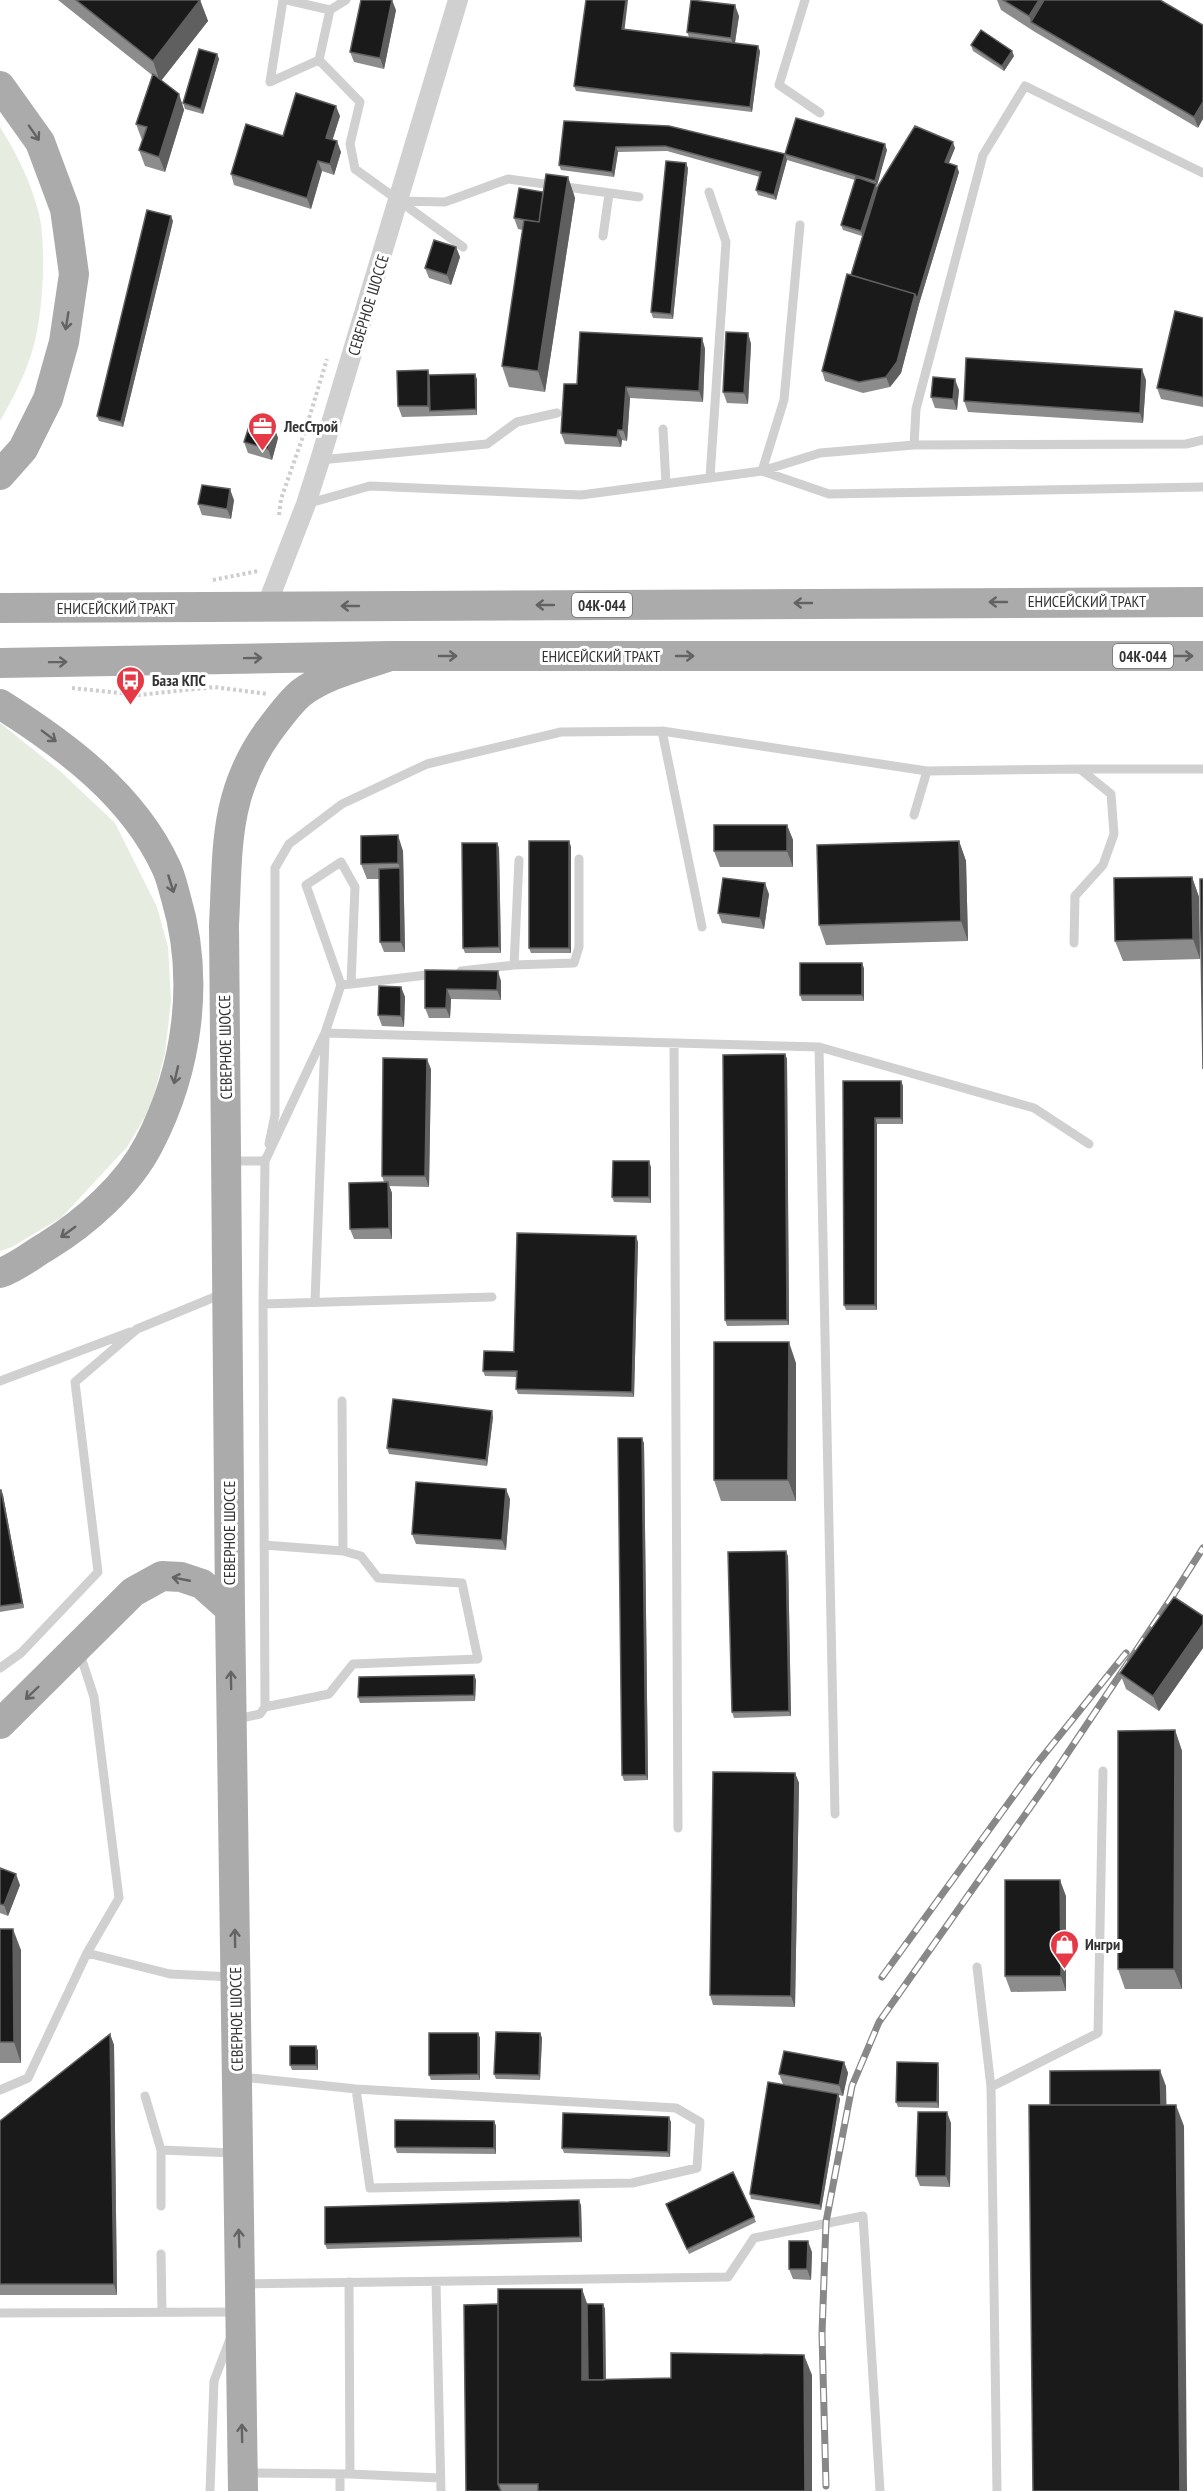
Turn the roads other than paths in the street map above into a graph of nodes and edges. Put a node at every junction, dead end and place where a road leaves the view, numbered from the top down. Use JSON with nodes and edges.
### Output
{"nodes":[{"id":1,"x":283,"y":0,"type":"edge"},
{"id":2,"x":288,"y":0,"type":"edge"},
{"id":3,"x":346,"y":0,"type":"edge"},
{"id":4,"x":458,"y":0,"type":"edge"},
{"id":5,"x":805,"y":0,"type":"edge"},
{"id":6,"x":330,"y":10,"type":"junction"},
{"id":7,"x":319,"y":60,"type":"junction"},
{"id":8,"x":0,"y":86,"type":"edge"},
{"id":9,"x":820,"y":113,"type":"dead end"},
{"id":10,"x":1203,"y":173,"type":"edge"},
{"id":11,"x":709,"y":192,"type":"dead end"},
{"id":12,"x":609,"y":194,"type":"junction"},
{"id":13,"x":639,"y":197,"type":"dead end"},
{"id":14,"x":399,"y":201,"type":"junction"},
{"id":15,"x":800,"y":225,"type":"dead end"},
{"id":16,"x":603,"y":236,"type":"dead end"},
{"id":17,"x":463,"y":247,"type":"dead end"},
{"id":18,"x":557,"y":413,"type":"dead end"},
{"id":19,"x":663,"y":429,"type":"dead end"},
{"id":20,"x":1203,"y":440,"type":"edge"},
{"id":21,"x":914,"y":445,"type":"junction"},
{"id":22,"x":320,"y":460,"type":"junction"},
{"id":23,"x":762,"y":471,"type":"junction"},
{"id":24,"x":0,"y":475,"type":"edge"},
{"id":25,"x":710,"y":477,"type":"junction"},
{"id":26,"x":666,"y":484,"type":"junction"},
{"id":27,"x":1203,"y":487,"type":"edge"},
{"id":28,"x":306,"y":504,"type":"junction"},
{"id":29,"x":1203,"y":602,"type":"edge"},
{"id":30,"x":266,"y":607,"type":"junction"},
{"id":31,"x":0,"y":608,"type":"edge"},
{"id":32,"x":390,"y":656,"type":"junction"},
{"id":33,"x":1203,"y":656,"type":"edge"},
{"id":34,"x":0,"y":663,"type":"edge"},
{"id":35,"x":0,"y":704,"type":"edge"},
{"id":36,"x":662,"y":731,"type":"junction"},
{"id":37,"x":1080,"y":769,"type":"junction"},
{"id":38,"x":1203,"y":769,"type":"edge"},
{"id":39,"x":927,"y":771,"type":"junction"},
{"id":40,"x":914,"y":815,"type":"dead end"},
{"id":41,"x":579,"y":859,"type":"dead end"},
{"id":42,"x":519,"y":860,"type":"dead end"},
{"id":43,"x":702,"y":927,"type":"dead end"},
{"id":44,"x":1074,"y":943,"type":"dead end"},
{"id":45,"x":514,"y":965,"type":"junction"},
{"id":46,"x":456,"y":972,"type":"edge"},
{"id":47,"x":444,"y":973,"type":"edge"},
{"id":48,"x":346,"y":984,"type":"junction"},
{"id":49,"x":325,"y":1033,"type":"junction"},
{"id":50,"x":674,"y":1044,"type":"junction"},
{"id":51,"x":819,"y":1047,"type":"junction"},
{"id":52,"x":1089,"y":1144,"type":"dead end"},
{"id":53,"x":226,"y":1161,"type":"junction"},
{"id":54,"x":266,"y":1161,"type":"junction"},
{"id":55,"x":0,"y":1273,"type":"edge"},
{"id":56,"x":228,"y":1291,"type":"junction"},
{"id":57,"x":492,"y":1298,"type":"dead end"},
{"id":58,"x":315,"y":1301,"type":"junction"},
{"id":59,"x":263,"y":1304,"type":"junction"},
{"id":60,"x":137,"y":1329,"type":"junction"},
{"id":61,"x":0,"y":1381,"type":"edge"},
{"id":62,"x":342,"y":1401,"type":"dead end"},
{"id":63,"x":264,"y":1545,"type":"junction"},
{"id":64,"x":343,"y":1551,"type":"junction"},
{"id":65,"x":230,"y":1609,"type":"junction"},
{"id":66,"x":78,"y":1649,"type":"junction"},
{"id":67,"x":0,"y":1668,"type":"edge"},
{"id":68,"x":265,"y":1707,"type":"junction"},
{"id":69,"x":232,"y":1720,"type":"junction"},
{"id":70,"x":0,"y":1724,"type":"edge"},
{"id":71,"x":1103,"y":1771,"type":"dead end"},
{"id":72,"x":835,"y":1814,"type":"dead end"},
{"id":73,"x":678,"y":1828,"type":"dead end"},
{"id":74,"x":87,"y":1953,"type":"junction"},
{"id":75,"x":976,"y":1966,"type":"dead end"},
{"id":76,"x":235,"y":1977,"type":"junction"},
{"id":77,"x":237,"y":2077,"type":"junction"},
{"id":78,"x":991,"y":2087,"type":"junction"},
{"id":79,"x":356,"y":2089,"type":"junction"},
{"id":80,"x":0,"y":2090,"type":"edge"},
{"id":81,"x":145,"y":2096,"type":"dead end"},
{"id":82,"x":161,"y":2150,"type":"junction"},
{"id":83,"x":237,"y":2153,"type":"junction"},
{"id":84,"x":161,"y":2206,"type":"dead end"},
{"id":85,"x":161,"y":2254,"type":"dead end"},
{"id":86,"x":349,"y":2282,"type":"junction"},
{"id":87,"x":436,"y":2283,"type":"junction"},
{"id":88,"x":241,"y":2298,"type":"junction"},
{"id":89,"x":162,"y":2312,"type":"junction"},
{"id":90,"x":0,"y":2313,"type":"edge"},
{"id":91,"x":345,"y":2474,"type":"junction"},
{"id":92,"x":440,"y":2478,"type":"junction"},
{"id":93,"x":243,"y":2482,"type":"edge"},
{"id":94,"x":210,"y":2491,"type":"edge"},
{"id":95,"x":340,"y":2491,"type":"edge"},
{"id":96,"x":441,"y":2491,"type":"edge"},
{"id":97,"x":880,"y":2491,"type":"edge"},
{"id":98,"x":997,"y":2491,"type":"edge"}],
"edges":[{"from":1,"to":7,"type":"lane"},
{"from":2,"to":6,"type":"lane"},
{"from":3,"to":6,"type":"lane"},
{"from":4,"to":14,"type":"street","name":"СЕВЕРНОЕ ШОССЕ"},
{"from":5,"to":9,"type":"lane"},
{"from":6,"to":7,"type":"lane"},
{"from":7,"to":14,"type":"lane"},
{"from":8,"to":24,"type":"main road","one_way":true},
{"from":10,"to":21,"type":"lane"},
{"from":11,"to":25,"type":"lane"},
{"from":12,"to":13,"type":"lane"},
{"from":12,"to":14,"type":"lane"},
{"from":12,"to":16,"type":"lane"},
{"from":14,"to":17,"type":"lane"},
{"from":14,"to":22,"type":"street","name":"СЕВЕРНОЕ ШОССЕ"},
{"from":15,"to":23,"type":"lane"},
{"from":18,"to":22,"type":"lane"},
{"from":19,"to":26,"type":"lane"},
{"from":20,"to":21,"type":"lane"},
{"from":21,"to":23,"type":"lane"},
{"from":22,"to":28,"type":"street","name":"СЕВЕРНОЕ ШОССЕ"},
{"from":23,"to":25,"type":"lane"},
{"from":23,"to":27,"type":"lane"},
{"from":25,"to":26,"type":"lane"},
{"from":26,"to":28,"type":"lane"},
{"from":28,"to":30,"type":"street","name":"СЕВЕРНОЕ ШОССЕ"},
{"from":29,"to":30,"type":"main road","name":"ЕНИСЕЙСКИЙ ТРАКТ","number":"04К-044","one_way":true},
{"from":30,"to":31,"type":"main road","name":"ЕНИСЕЙСКИЙ ТРАКТ","number":"04К-044"},
{"from":32,"to":33,"type":"main road","name":"ЕНИСЕЙСКИЙ ТРАКТ","number":"04К-044","one_way":true},
{"from":34,"to":32,"type":"main road","name":"ЕНИСЕЙСКИЙ ТРАКТ","number":"04К-044","one_way":true},
{"from":32,"to":53,"type":"main road","name":"СЕВЕРНОЕ ШОССЕ"},
{"from":35,"to":55,"type":"main road","one_way":true},
{"from":36,"to":39,"type":"lane"},
{"from":36,"to":43,"type":"lane"},
{"from":36,"to":54,"type":"lane"},
{"from":37,"to":38,"type":"lane"},
{"from":37,"to":39,"type":"lane"},
{"from":37,"to":44,"type":"lane"},
{"from":39,"to":40,"type":"lane"},
{"from":41,"to":45,"type":"lane"},
{"from":42,"to":45,"type":"lane"},
{"from":45,"to":46,"type":"lane"},
{"from":47,"to":48,"type":"lane"},
{"from":48,"to":48,"type":"lane"},
{"from":48,"to":49,"type":"lane"},
{"from":49,"to":50,"type":"lane"},
{"from":49,"to":54,"type":"lane"},
{"from":49,"to":58,"type":"lane"},
{"from":50,"to":51,"type":"lane"},
{"from":50,"to":73,"type":"lane"},
{"from":51,"to":52,"type":"lane"},
{"from":51,"to":72,"type":"lane"},
{"from":53,"to":54,"type":"lane"},
{"from":53,"to":56,"type":"main road","name":"СЕВЕРНОЕ ШОССЕ"},
{"from":54,"to":59,"type":"lane"},
{"from":56,"to":60,"type":"lane"},
{"from":56,"to":65,"type":"main road","name":"СЕВЕРНОЕ ШОССЕ"},
{"from":57,"to":58,"type":"lane"},
{"from":58,"to":59,"type":"lane"},
{"from":59,"to":63,"type":"lane"},
{"from":60,"to":61,"type":"lane"},
{"from":60,"to":67,"type":"lane"},
{"from":62,"to":64,"type":"lane"},
{"from":63,"to":64,"type":"lane"},
{"from":63,"to":68,"type":"lane"},
{"from":64,"to":68,"type":"lane"},
{"from":65,"to":66,"type":"main road","one_way":true},
{"from":69,"to":65,"type":"main road","name":"СЕВЕРНОЕ ШОССЕ","one_way":true},
{"from":66,"to":70,"type":"main road","one_way":true},
{"from":66,"to":74,"type":"lane"},
{"from":68,"to":69,"type":"lane"},
{"from":76,"to":69,"type":"main road","name":"СЕВЕРНОЕ ШОССЕ","one_way":true},
{"from":71,"to":78,"type":"lane"},
{"from":74,"to":76,"type":"lane"},
{"from":74,"to":80,"type":"lane"},
{"from":75,"to":78,"type":"lane"},
{"from":76,"to":77,"type":"main road","name":"СЕВЕРНОЕ ШОССЕ"},
{"from":77,"to":79,"type":"lane"},
{"from":77,"to":83,"type":"main road","name":"СЕВЕРНОЕ ШОССЕ"},
{"from":78,"to":98,"type":"lane"},
{"from":79,"to":79,"type":"lane"},
{"from":81,"to":82,"type":"lane"},
{"from":82,"to":83,"type":"lane"},
{"from":82,"to":84,"type":"lane"},
{"from":88,"to":83,"type":"main road","name":"СЕВЕРНОЕ ШОССЕ","one_way":true},
{"from":85,"to":89,"type":"lane"},
{"from":86,"to":87,"type":"lane"},
{"from":86,"to":88,"type":"lane"},
{"from":86,"to":91,"type":"lane"},
{"from":87,"to":92,"type":"lane"},
{"from":87,"to":97,"type":"lane"},
{"from":88,"to":89,"type":"lane"},
{"from":93,"to":88,"type":"main road","name":"СЕВЕРНОЕ ШОССЕ","one_way":true},
{"from":88,"to":94,"type":"lane"},
{"from":89,"to":90,"type":"lane"},
{"from":91,"to":92,"type":"lane"},
{"from":91,"to":93,"type":"lane"},
{"from":91,"to":95,"type":"lane"},
{"from":92,"to":96,"type":"lane"}]}
